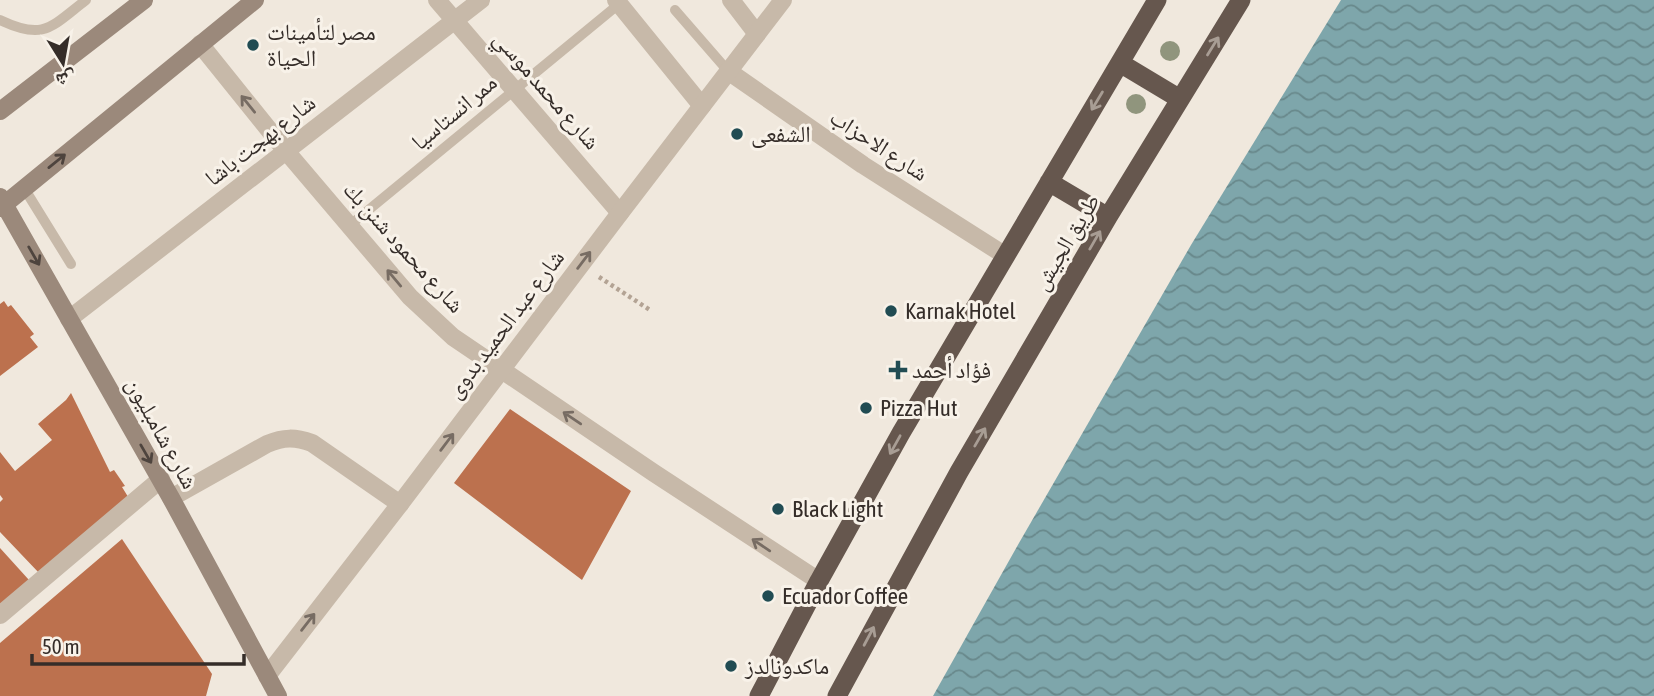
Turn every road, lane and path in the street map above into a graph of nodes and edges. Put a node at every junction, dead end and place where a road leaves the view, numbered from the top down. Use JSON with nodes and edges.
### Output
{"nodes":[{"id":1,"x":86,"y":0,"type":"edge"},
{"id":2,"x":144,"y":0,"type":"edge"},
{"id":3,"x":255,"y":0,"type":"edge"},
{"id":4,"x":437,"y":0,"type":"edge"},
{"id":5,"x":481,"y":0,"type":"edge"},
{"id":6,"x":731,"y":0,"type":"edge"},
{"id":7,"x":783,"y":0,"type":"edge"},
{"id":8,"x":1157,"y":0,"type":"edge"},
{"id":9,"x":1241,"y":0,"type":"edge"},
{"id":10,"x":617,"y":2,"type":"edge"},
{"id":11,"x":675,"y":10,"type":"dead end"},
{"id":12,"x":0,"y":20,"type":"edge"},
{"id":13,"x":455,"y":21,"type":"junction"},
{"id":14,"x":757,"y":34,"type":"junction"},
{"id":15,"x":200,"y":44,"type":"junction"},
{"id":16,"x":1120,"y":62,"type":"junction"},
{"id":17,"x":728,"y":71,"type":"junction"},
{"id":18,"x":514,"y":90,"type":"junction"},
{"id":19,"x":1180,"y":99,"type":"junction"},
{"id":20,"x":702,"y":106,"type":"junction"},
{"id":21,"x":0,"y":111,"type":"edge"},
{"id":22,"x":286,"y":151,"type":"junction"},
{"id":23,"x":1049,"y":182,"type":"junction"},
{"id":24,"x":24,"y":188,"type":"junction"},
{"id":25,"x":1,"y":203,"type":"edge"},
{"id":26,"x":620,"y":212,"type":"junction"},
{"id":27,"x":1108,"y":217,"type":"junction"},
{"id":28,"x":349,"y":226,"type":"junction"},
{"id":29,"x":1006,"y":256,"type":"junction"},
{"id":30,"x":71,"y":264,"type":"dead end"},
{"id":31,"x":580,"y":265,"type":"junction"},
{"id":32,"x":650,"y":310,"type":"dead end"},
{"id":33,"x":69,"y":318,"type":"junction"},
{"id":34,"x":501,"y":370,"type":"junction"},
{"id":35,"x":161,"y":480,"type":"junction"},
{"id":36,"x":171,"y":498,"type":"junction"},
{"id":37,"x":400,"y":504,"type":"junction"},
{"id":38,"x":819,"y":582,"type":"junction"},
{"id":39,"x":0,"y":615,"type":"edge"},
{"id":40,"x":267,"y":676,"type":"junction"},
{"id":41,"x":278,"y":696,"type":"edge"},
{"id":42,"x":759,"y":696,"type":"edge"},
{"id":43,"x":837,"y":696,"type":"edge"}],
"edges":[{"from":1,"to":12,"type":"lane"},
{"from":2,"to":21,"type":"main road"},
{"from":3,"to":15,"type":"main road"},
{"from":4,"to":13,"type":"street","name":"شارع محمد موسي"},
{"from":5,"to":13,"type":"street","name":"شارع بهجت باشا"},
{"from":6,"to":14,"type":"street"},
{"from":7,"to":14,"type":"street","name":"شارع عبد الحميد بدوى"},
{"from":8,"to":16,"type":"highway","name":"طريق الجيش"},
{"from":19,"to":9,"type":"highway","name":"طريق الجيش","one_way":true},
{"from":10,"to":18,"type":"lane","name":"ممر انستاسيا"},
{"from":10,"to":20,"type":"street"},
{"from":11,"to":17,"type":"lane"},
{"from":13,"to":18,"type":"street","name":"شارع محمد موسي"},
{"from":13,"to":22,"type":"street","name":"شارع بهجت باشا"},
{"from":14,"to":17,"type":"street","name":"شارع عبد الحميد بدوى"},
{"from":22,"to":15,"type":"street","name":"شارع محمود شنن بك","one_way":true},
{"from":24,"to":15,"type":"main road","one_way":true},
{"from":16,"to":19,"type":"highway"},
{"from":16,"to":23,"type":"highway","name":"طريق الجيش","one_way":true},
{"from":17,"to":20,"type":"street","name":"شارع عبد الحميد بدوى"},
{"from":17,"to":29,"type":"street","name":"شارع الاحزاب"},
{"from":18,"to":26,"type":"street","name":"شارع محمد موسي"},
{"from":18,"to":28,"type":"lane","name":"ممر انستاسيا"},
{"from":19,"to":27,"type":"highway","name":"طريق الجيش"},
{"from":20,"to":26,"type":"street","name":"شارع عبد الحميد بدوى"},
{"from":22,"to":28,"type":"street","name":"شارع محمود شنن بك"},
{"from":22,"to":33,"type":"street","name":"شارع بهجت باشا"},
{"from":23,"to":27,"type":"highway"},
{"from":23,"to":29,"type":"highway","name":"طريق الجيش"},
{"from":24,"to":25,"type":"main road"},
{"from":24,"to":30,"type":"lane"},
{"from":25,"to":33,"type":"main road","name":"شارع شامبليون","one_way":true},
{"from":31,"to":26,"type":"street","name":"شارع عبد الحميد بدوى","one_way":true},
{"from":43,"to":27,"type":"highway","name":"طريق الجيش","one_way":true},
{"from":34,"to":28,"type":"street","name":"شارع محمود شنن بك","one_way":true},
{"from":29,"to":38,"type":"highway","name":"طريق الجيش","one_way":true},
{"from":31,"to":32,"type":"path"},
{"from":31,"to":34,"type":"street","name":"شارع عبد الحميد بدوى"},
{"from":33,"to":35,"type":"main road","name":"شارع شامبليون","one_way":true},
{"from":37,"to":34,"type":"street","name":"شارع عبد الحميد بدوى","one_way":true},
{"from":38,"to":34,"type":"street","name":"شارع محمود شنن بك","one_way":true},
{"from":35,"to":36,"type":"main road","name":"شارع شامبليون"},
{"from":35,"to":39,"type":"street"},
{"from":36,"to":37,"type":"street"},
{"from":36,"to":40,"type":"main road","name":"شارع شامبليون"},
{"from":40,"to":37,"type":"street","name":"شارع عبد الحميد بدوى","one_way":true},
{"from":38,"to":42,"type":"highway","name":"طريق الجيش"},
{"from":40,"to":41,"type":"main road","name":"شارع شامبليون"}]}
